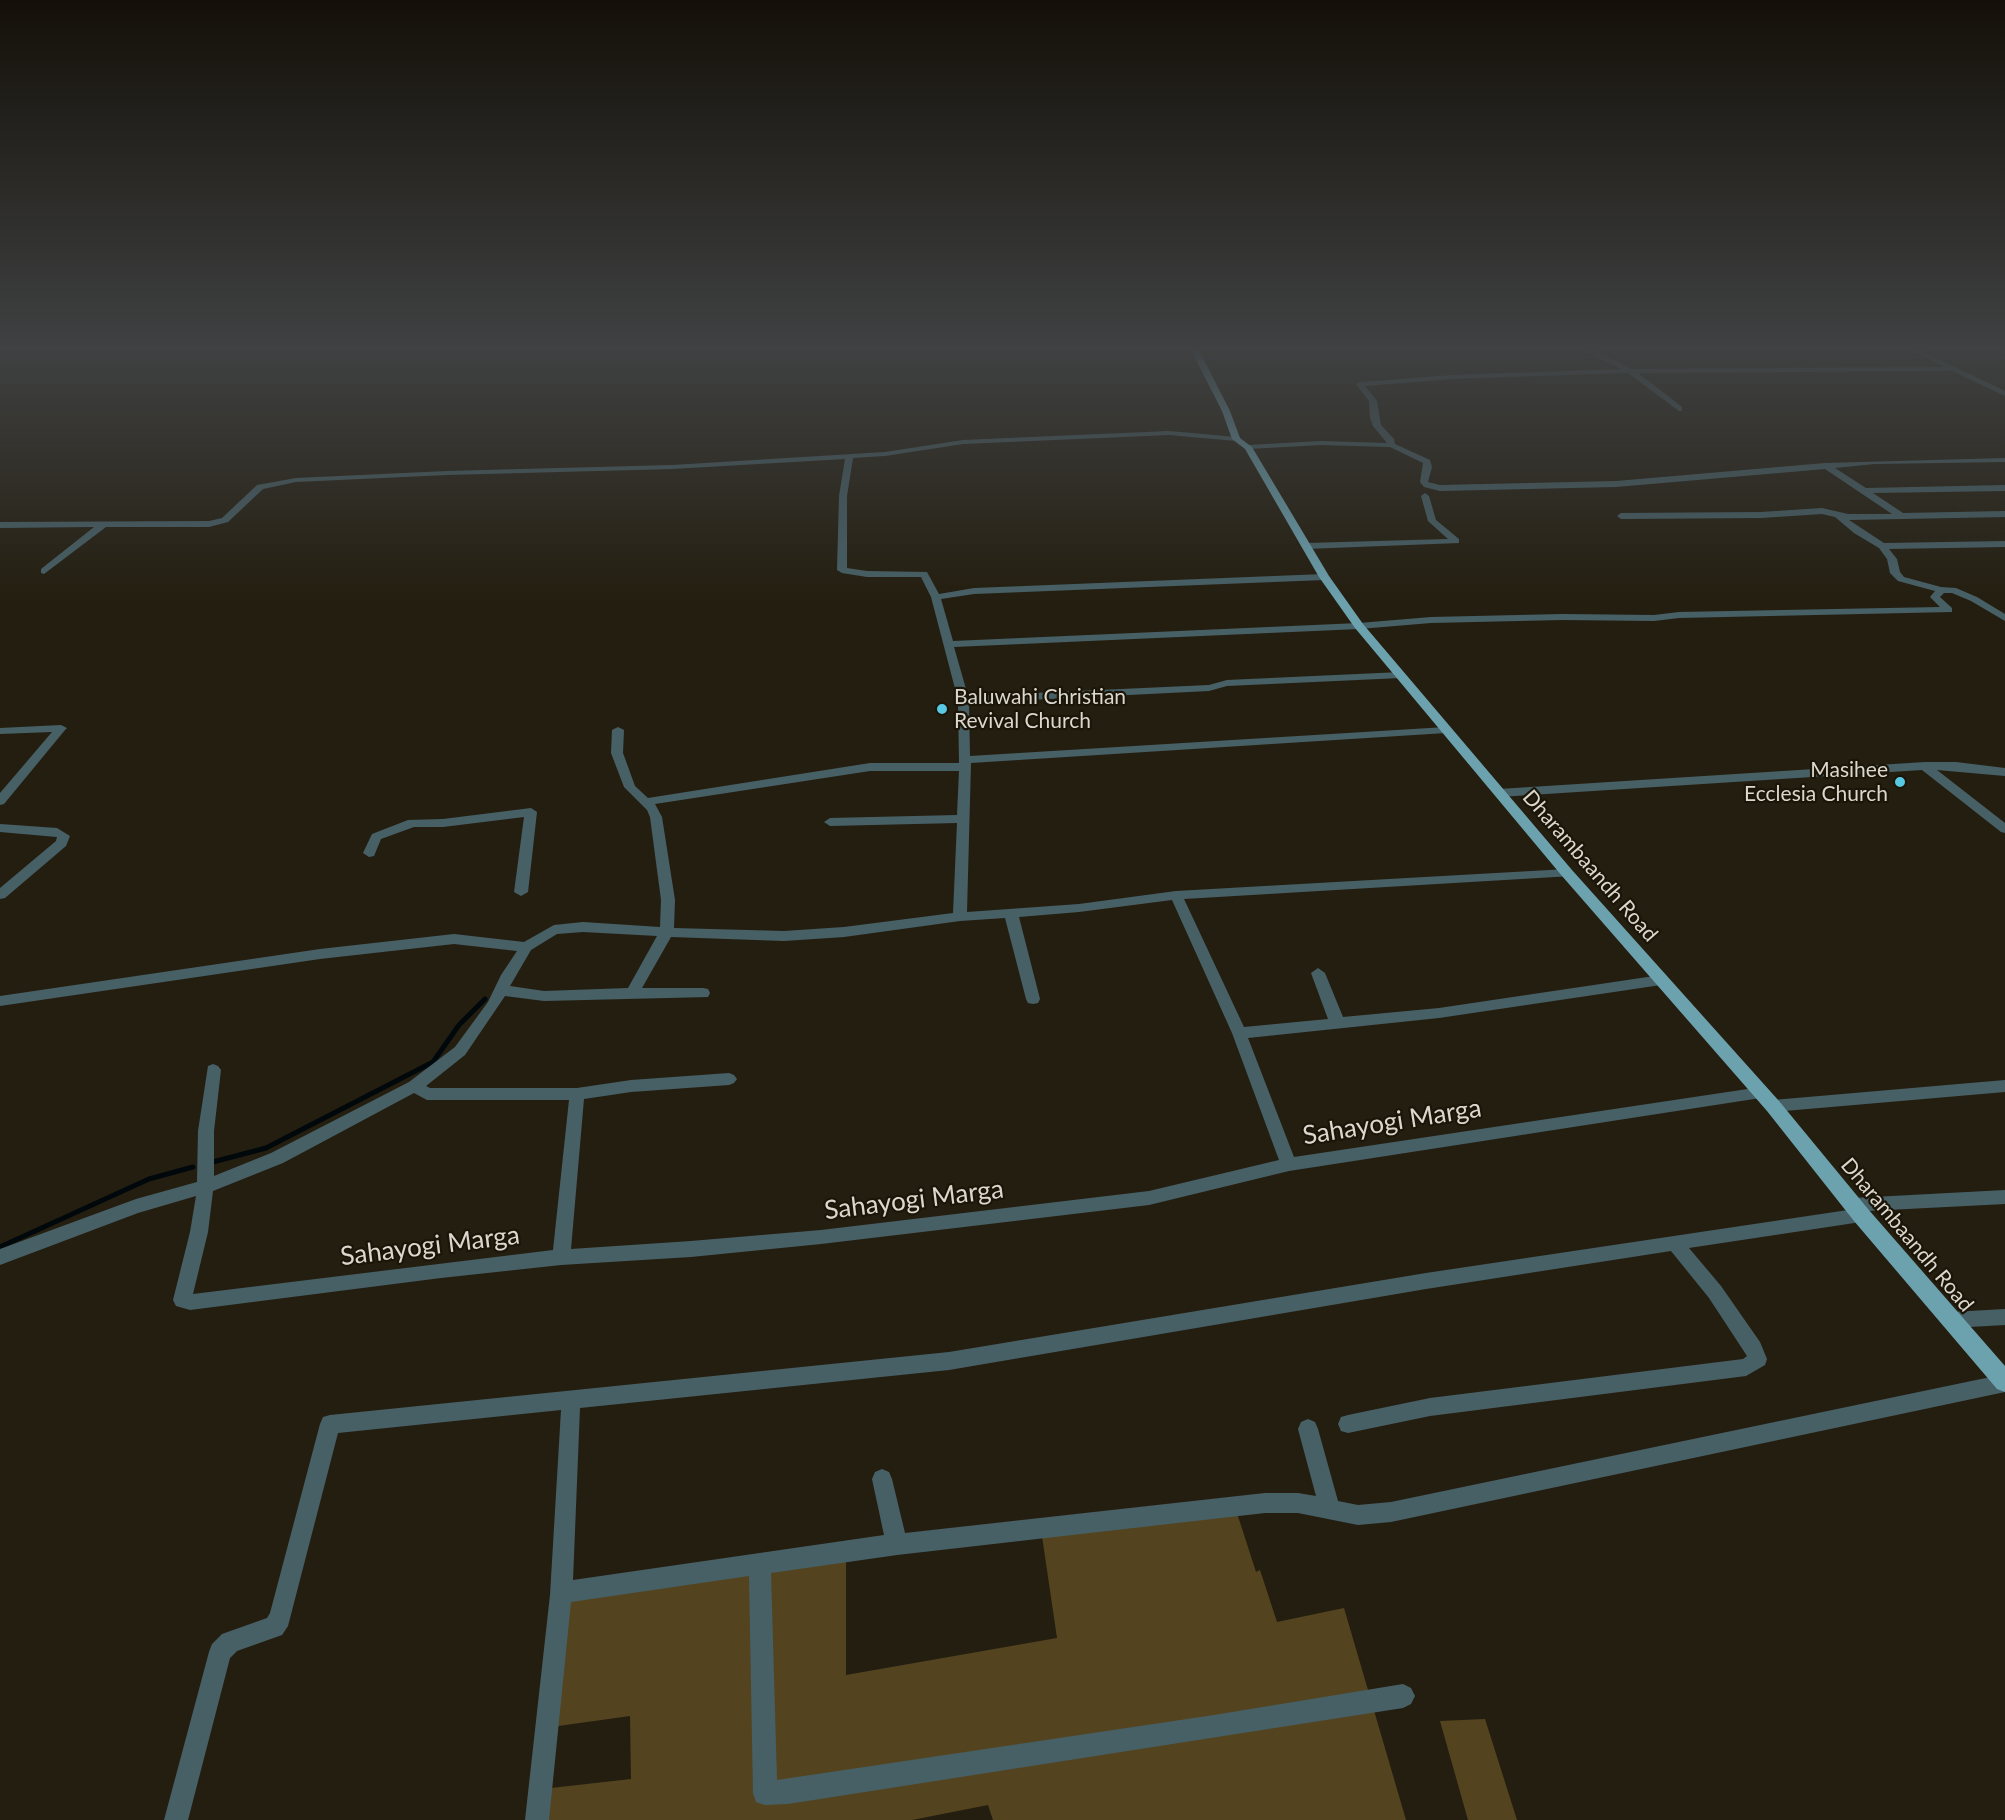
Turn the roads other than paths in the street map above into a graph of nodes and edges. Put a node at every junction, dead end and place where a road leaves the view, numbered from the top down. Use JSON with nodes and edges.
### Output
{"nodes":[{"id":1,"x":1236,"y":431,"type":"edge"},
{"id":2,"x":1382,"y":431,"type":"edge"},
{"id":3,"x":1242,"y":443,"type":"junction"},
{"id":4,"x":1391,"y":445,"type":"junction"},
{"id":5,"x":849,"y":457,"type":"junction"},
{"id":6,"x":2005,"y":460,"type":"edge"},
{"id":7,"x":1825,"y":465,"type":"junction"},
{"id":8,"x":2005,"y":488,"type":"edge"},
{"id":9,"x":1863,"y":490,"type":"junction"},
{"id":10,"x":1425,"y":496,"type":"dead end"},
{"id":11,"x":2005,"y":514,"type":"edge"},
{"id":12,"x":1621,"y":516,"type":"dead end"},
{"id":13,"x":1839,"y":516,"type":"junction"},
{"id":14,"x":1901,"y":516,"type":"junction"},
{"id":15,"x":104,"y":524,"type":"junction"},
{"id":16,"x":0,"y":525,"type":"edge"},
{"id":17,"x":2005,"y":544,"type":"edge"},
{"id":18,"x":1306,"y":546,"type":"junction"},
{"id":19,"x":1882,"y":546,"type":"junction"},
{"id":20,"x":44,"y":571,"type":"dead end"},
{"id":21,"x":1324,"y":577,"type":"junction"},
{"id":22,"x":1941,"y":590,"type":"junction"},
{"id":23,"x":936,"y":597,"type":"junction"},
{"id":24,"x":1983,"y":603,"type":"junction"},
{"id":25,"x":2005,"y":607,"type":"edge"},
{"id":26,"x":2005,"y":618,"type":"edge"},
{"id":27,"x":1359,"y":626,"type":"junction"},
{"id":28,"x":947,"y":644,"type":"junction"},
{"id":29,"x":1401,"y":675,"type":"junction"},
{"id":30,"x":963,"y":700,"type":"junction"},
{"id":31,"x":0,"y":730,"type":"edge"},
{"id":32,"x":618,"y":730,"type":"dead end"},
{"id":33,"x":1446,"y":730,"type":"junction"},
{"id":34,"x":965,"y":764,"type":"junction"},
{"id":35,"x":1924,"y":766,"type":"junction"},
{"id":36,"x":2005,"y":772,"type":"edge"},
{"id":37,"x":1499,"y":793,"type":"junction"},
{"id":38,"x":0,"y":801,"type":"edge"},
{"id":39,"x":646,"y":802,"type":"junction"},
{"id":40,"x":963,"y":819,"type":"junction"},
{"id":41,"x":830,"y":822,"type":"dead end"},
{"id":42,"x":0,"y":828,"type":"edge"},
{"id":43,"x":2005,"y":829,"type":"edge"},
{"id":44,"x":369,"y":853,"type":"dead end"},
{"id":45,"x":1568,"y":873,"type":"junction"},
{"id":46,"x":521,"y":892,"type":"dead end"},
{"id":47,"x":0,"y":895,"type":"edge"},
{"id":48,"x":1176,"y":895,"type":"junction"},
{"id":49,"x":1011,"y":914,"type":"junction"},
{"id":50,"x":960,"y":916,"type":"junction"},
{"id":51,"x":667,"y":931,"type":"junction"},
{"id":52,"x":526,"y":947,"type":"junction"},
{"id":53,"x":1318,"y":973,"type":"dead end"},
{"id":54,"x":1661,"y":980,"type":"junction"},
{"id":55,"x":500,"y":990,"type":"junction"},
{"id":56,"x":632,"y":993,"type":"junction"},
{"id":57,"x":703,"y":993,"type":"dead end"},
{"id":58,"x":1033,"y":999,"type":"dead end"},
{"id":59,"x":0,"y":1001,"type":"edge"},
{"id":60,"x":1338,"y":1022,"type":"junction"},
{"id":61,"x":1239,"y":1033,"type":"junction"},
{"id":62,"x":213,"y":1070,"type":"dead end"},
{"id":63,"x":729,"y":1079,"type":"dead end"},
{"id":64,"x":415,"y":1086,"type":"junction"},
{"id":65,"x":2005,"y":1086,"type":"edge"},
{"id":66,"x":1761,"y":1093,"type":"junction"},
{"id":67,"x":577,"y":1094,"type":"junction"},
{"id":68,"x":1773,"y":1106,"type":"junction"},
{"id":69,"x":1289,"y":1164,"type":"junction"},
{"id":70,"x":205,"y":1187,"type":"junction"},
{"id":71,"x":2005,"y":1197,"type":"edge"},
{"id":72,"x":1857,"y":1210,"type":"junction"},
{"id":73,"x":1675,"y":1244,"type":"junction"},
{"id":74,"x":0,"y":1257,"type":"edge"},
{"id":75,"x":561,"y":1257,"type":"junction"},
{"id":76,"x":2005,"y":1317,"type":"edge"},
{"id":77,"x":1952,"y":1320,"type":"junction"},
{"id":78,"x":2005,"y":1383,"type":"edge"},
{"id":79,"x":571,"y":1400,"type":"junction"},
{"id":80,"x":1348,"y":1424,"type":"dead end"},
{"id":81,"x":1308,"y":1429,"type":"dead end"},
{"id":82,"x":882,"y":1479,"type":"dead end"},
{"id":83,"x":1330,"y":1511,"type":"junction"},
{"id":84,"x":897,"y":1544,"type":"junction"},
{"id":85,"x":760,"y":1564,"type":"junction"},
{"id":86,"x":561,"y":1595,"type":"junction"},
{"id":87,"x":1403,"y":1696,"type":"dead end"},
{"id":88,"x":176,"y":1820,"type":"edge"},
{"id":89,"x":537,"y":1820,"type":"edge"}],
"edges":[{"from":1,"to":3,"type":"main road","name":"Dharambaandh Road"},
{"from":2,"to":4,"type":"street"},
{"from":3,"to":4,"type":"street"},
{"from":3,"to":5,"type":"street"},
{"from":3,"to":18,"type":"main road","name":"Dharambaandh Road"},
{"from":4,"to":7,"type":"street"},
{"from":5,"to":15,"type":"street"},
{"from":5,"to":23,"type":"street"},
{"from":6,"to":7,"type":"street"},
{"from":7,"to":9,"type":"street"},
{"from":8,"to":9,"type":"street"},
{"from":9,"to":14,"type":"street"},
{"from":10,"to":18,"type":"street"},
{"from":11,"to":14,"type":"street"},
{"from":12,"to":13,"type":"street"},
{"from":13,"to":14,"type":"street"},
{"from":13,"to":19,"type":"street"},
{"from":15,"to":16,"type":"street"},
{"from":15,"to":20,"type":"street"},
{"from":17,"to":19,"type":"street"},
{"from":18,"to":21,"type":"main road","name":"Dharambaandh Road"},
{"from":19,"to":22,"type":"street"},
{"from":21,"to":23,"type":"street"},
{"from":21,"to":27,"type":"main road","name":"Dharambaandh Road"},
{"from":22,"to":24,"type":"street"},
{"from":22,"to":27,"type":"street"},
{"from":23,"to":28,"type":"street"},
{"from":24,"to":25,"type":"street"},
{"from":24,"to":26,"type":"street"},
{"from":27,"to":28,"type":"street"},
{"from":27,"to":29,"type":"main road","name":"Dharambaandh Road"},
{"from":28,"to":30,"type":"street"},
{"from":29,"to":30,"type":"street"},
{"from":29,"to":33,"type":"main road","name":"Dharambaandh Road"},
{"from":30,"to":34,"type":"street"},
{"from":31,"to":38,"type":"street"},
{"from":32,"to":39,"type":"street"},
{"from":33,"to":34,"type":"street"},
{"from":33,"to":37,"type":"main road","name":"Dharambaandh Road"},
{"from":34,"to":39,"type":"street"},
{"from":34,"to":40,"type":"street"},
{"from":35,"to":36,"type":"street"},
{"from":35,"to":37,"type":"street"},
{"from":35,"to":43,"type":"street"},
{"from":37,"to":45,"type":"main road","name":"Dharambaandh Road"},
{"from":39,"to":51,"type":"street"},
{"from":40,"to":41,"type":"street"},
{"from":40,"to":50,"type":"street"},
{"from":42,"to":47,"type":"street"},
{"from":44,"to":46,"type":"street"},
{"from":45,"to":48,"type":"street"},
{"from":45,"to":54,"type":"main road","name":"Dharambaandh Road"},
{"from":48,"to":49,"type":"street"},
{"from":48,"to":61,"type":"street"},
{"from":49,"to":50,"type":"street"},
{"from":49,"to":58,"type":"street"},
{"from":50,"to":51,"type":"street"},
{"from":51,"to":52,"type":"street"},
{"from":51,"to":56,"type":"street"},
{"from":52,"to":55,"type":"street"},
{"from":52,"to":59,"type":"street"},
{"from":53,"to":60,"type":"street"},
{"from":54,"to":60,"type":"street"},
{"from":54,"to":66,"type":"main road","name":"Dharambaandh Road"},
{"from":55,"to":56,"type":"street"},
{"from":55,"to":64,"type":"street"},
{"from":56,"to":57,"type":"street"},
{"from":60,"to":61,"type":"street"},
{"from":61,"to":69,"type":"street"},
{"from":62,"to":70,"type":"street"},
{"from":63,"to":67,"type":"street"},
{"from":64,"to":67,"type":"street"},
{"from":64,"to":70,"type":"street"},
{"from":65,"to":68,"type":"street"},
{"from":66,"to":68,"type":"main road","name":"Dharambaandh Road"},
{"from":66,"to":69,"type":"street","name":"Sahayogi Marga"},
{"from":67,"to":75,"type":"street"},
{"from":68,"to":72,"type":"main road","name":"Dharambaandh Road"},
{"from":69,"to":75,"type":"street","name":"Sahayogi Marga"},
{"from":70,"to":74,"type":"street"},
{"from":70,"to":75,"type":"street","name":"Sahayogi Marga"},
{"from":71,"to":72,"type":"street"},
{"from":72,"to":73,"type":"street"},
{"from":72,"to":77,"type":"main road","name":"Dharambaandh Road"},
{"from":73,"to":79,"type":"street"},
{"from":73,"to":80,"type":"street"},
{"from":76,"to":77,"type":"street"},
{"from":77,"to":78,"type":"main road","name":"Dharambaandh Road"},
{"from":78,"to":83,"type":"street"},
{"from":79,"to":86,"type":"street"},
{"from":79,"to":88,"type":"street"},
{"from":81,"to":83,"type":"street"},
{"from":82,"to":84,"type":"street"},
{"from":83,"to":84,"type":"street"},
{"from":84,"to":85,"type":"street"},
{"from":85,"to":86,"type":"street"},
{"from":85,"to":87,"type":"street"},
{"from":86,"to":89,"type":"street"}]}
